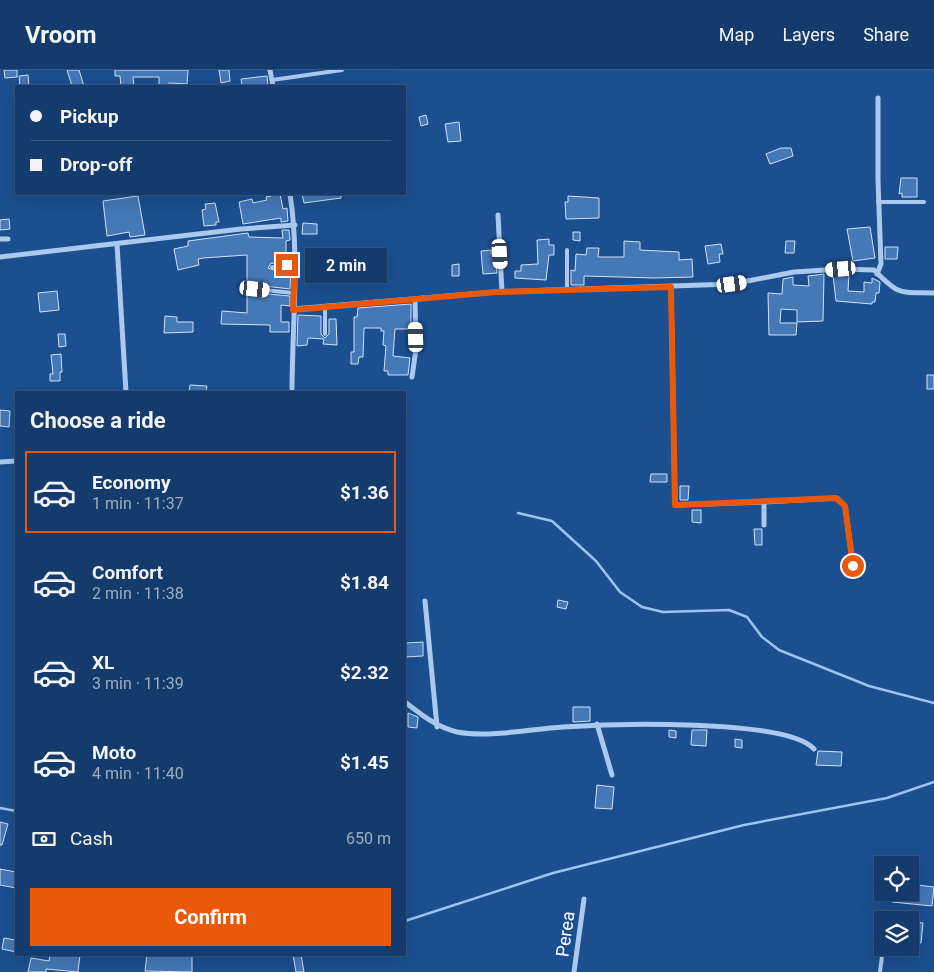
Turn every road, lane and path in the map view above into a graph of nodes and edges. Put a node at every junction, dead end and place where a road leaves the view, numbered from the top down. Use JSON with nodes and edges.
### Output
{"nodes":[{"id":1,"x":270,"y":70,"type":"edge"},
{"id":2,"x":342,"y":70,"type":"edge"},
{"id":3,"x":272,"y":80,"type":"junction"},
{"id":4,"x":273,"y":85,"type":"edge"},
{"id":5,"x":878,"y":98,"type":"dead end"},
{"id":6,"x":290,"y":195,"type":"edge"},
{"id":7,"x":878,"y":202,"type":"junction"},
{"id":8,"x":924,"y":202,"type":"dead end"},
{"id":9,"x":498,"y":215,"type":"dead end"},
{"id":10,"x":295,"y":225,"type":"junction"},
{"id":11,"x":0,"y":239,"type":"edge"},
{"id":12,"x":8,"y":239,"type":"dead end"},
{"id":13,"x":117,"y":244,"type":"junction"},
{"id":14,"x":568,"y":250,"type":"dead end"},
{"id":15,"x":0,"y":257,"type":"edge"},
{"id":16,"x":295,"y":262,"type":"junction"},
{"id":17,"x":272,"y":267,"type":"dead end"},
{"id":18,"x":878,"y":274,"type":"junction"},
{"id":19,"x":671,"y":287,"type":"junction"},
{"id":20,"x":255,"y":289,"type":"dead end"},
{"id":21,"x":567,"y":290,"type":"junction"},
{"id":22,"x":502,"y":292,"type":"junction"},
{"id":23,"x":293,"y":293,"type":"junction"},
{"id":24,"x":934,"y":293,"type":"edge"},
{"id":25,"x":415,"y":299,"type":"junction"},
{"id":26,"x":325,"y":308,"type":"junction"},
{"id":27,"x":293,"y":310,"type":"junction"},
{"id":28,"x":325,"y":334,"type":"dead end"},
{"id":29,"x":412,"y":377,"type":"dead end"},
{"id":30,"x":126,"y":391,"type":"edge"},
{"id":31,"x":292,"y":391,"type":"edge"},
{"id":32,"x":15,"y":461,"type":"edge"},
{"id":33,"x":0,"y":462,"type":"edge"},
{"id":34,"x":764,"y":502,"type":"junction"},
{"id":35,"x":764,"y":525,"type":"dead end"},
{"id":36,"x":853,"y":566,"type":"dead end"},
{"id":37,"x":425,"y":601,"type":"dead end"},
{"id":38,"x":406,"y":703,"type":"edge"},
{"id":39,"x":597,"y":724,"type":"junction"},
{"id":40,"x":437,"y":727,"type":"junction"},
{"id":41,"x":814,"y":749,"type":"dead end"},
{"id":42,"x":612,"y":775,"type":"dead end"},
{"id":43,"x":584,"y":899,"type":"dead end"},
{"id":44,"x":882,"y":956,"type":"edge"},
{"id":45,"x":574,"y":972,"type":"edge"},
{"id":46,"x":880,"y":972,"type":"edge"}],
"edges":[{"from":1,"to":3,"type":"street"},
{"from":2,"to":3,"type":"lane"},
{"from":3,"to":4,"type":"street"},
{"from":5,"to":7,"type":"street"},
{"from":6,"to":10,"type":"street"},
{"from":7,"to":8,"type":"lane"},
{"from":7,"to":18,"type":"street"},
{"from":9,"to":22,"type":"street"},
{"from":10,"to":13,"type":"street"},
{"from":10,"to":16,"type":"street"},
{"from":11,"to":12,"type":"street"},
{"from":13,"to":15,"type":"street"},
{"from":13,"to":30,"type":"street"},
{"from":14,"to":21,"type":"lane"},
{"from":16,"to":17,"type":"lane"},
{"from":16,"to":23,"type":"street"},
{"from":18,"to":19,"type":"street"},
{"from":18,"to":24,"type":"street"},
{"from":19,"to":21,"type":"street"},
{"from":19,"to":34,"type":"street"},
{"from":20,"to":23,"type":"lane"},
{"from":21,"to":22,"type":"street"},
{"from":22,"to":25,"type":"street"},
{"from":23,"to":27,"type":"street"},
{"from":25,"to":26,"type":"street"},
{"from":25,"to":29,"type":"street"},
{"from":26,"to":27,"type":"street"},
{"from":26,"to":28,"type":"lane"},
{"from":27,"to":31,"type":"street"},
{"from":32,"to":33,"type":"street"},
{"from":34,"to":35,"type":"street"},
{"from":34,"to":36,"type":"street"},
{"from":37,"to":40,"type":"street"},
{"from":38,"to":40,"type":"street"},
{"from":39,"to":40,"type":"street"},
{"from":39,"to":41,"type":"street"},
{"from":39,"to":42,"type":"street"},
{"from":43,"to":45,"type":"street","name":"Perea"},
{"from":44,"to":46,"type":"lane"}]}
